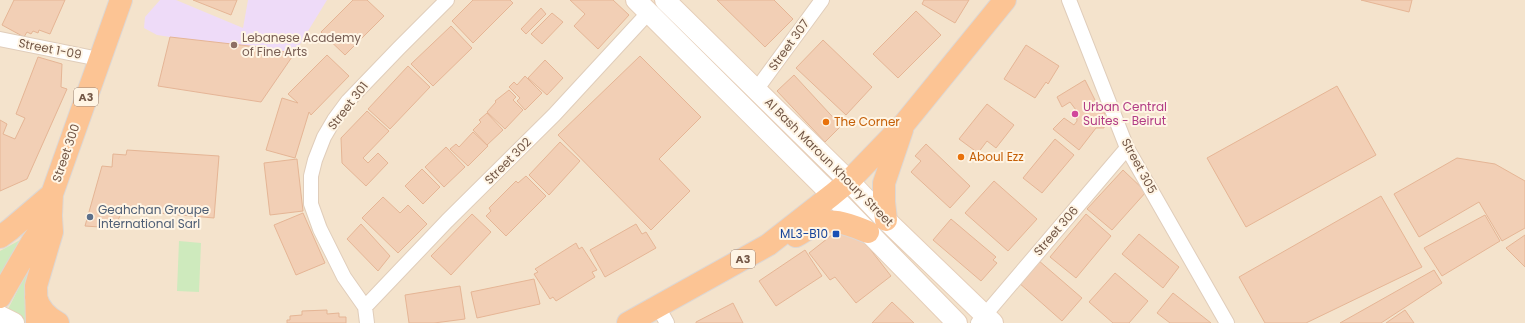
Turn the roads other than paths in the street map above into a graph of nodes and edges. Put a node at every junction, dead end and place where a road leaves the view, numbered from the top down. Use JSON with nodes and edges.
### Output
{"nodes":[{"id":1,"x":121,"y":0,"type":"edge"},
{"id":2,"x":447,"y":0,"type":"edge"},
{"id":3,"x":665,"y":0,"type":"edge"},
{"id":4,"x":822,"y":0,"type":"edge"},
{"id":5,"x":1005,"y":0,"type":"edge"},
{"id":6,"x":1069,"y":0,"type":"edge"},
{"id":7,"x":642,"y":6,"type":"edge"},
{"id":8,"x":0,"y":39,"type":"edge"},
{"id":9,"x":99,"y":59,"type":"junction"},
{"id":10,"x":756,"y":90,"type":"junction"},
{"id":11,"x":904,"y":124,"type":"junction"},
{"id":12,"x":1127,"y":148,"type":"junction"},
{"id":13,"x":849,"y":181,"type":"junction"},
{"id":14,"x":52,"y":194,"type":"junction"},
{"id":15,"x":832,"y":195,"type":"junction"},
{"id":16,"x":50,"y":215,"type":"junction"},
{"id":17,"x":886,"y":220,"type":"junction"},
{"id":18,"x":4,"y":232,"type":"edge"},
{"id":19,"x":868,"y":232,"type":"junction"},
{"id":20,"x":768,"y":245,"type":"junction"},
{"id":21,"x":0,"y":297,"type":"edge"},
{"id":22,"x":36,"y":297,"type":"junction"},
{"id":23,"x":365,"y":307,"type":"junction"},
{"id":24,"x":662,"y":315,"type":"edge"},
{"id":25,"x":0,"y":316,"type":"edge"},
{"id":26,"x":985,"y":320,"type":"edge"},
{"id":27,"x":14,"y":323,"type":"edge"},
{"id":28,"x":37,"y":323,"type":"edge"},
{"id":29,"x":58,"y":323,"type":"edge"},
{"id":30,"x":367,"y":323,"type":"edge"},
{"id":31,"x":628,"y":323,"type":"edge"},
{"id":32,"x":957,"y":323,"type":"edge"},
{"id":33,"x":1227,"y":323,"type":"edge"}],
"edges":[{"from":1,"to":9,"type":"highway","name":"Street 300","number":"A3"},
{"from":2,"to":23,"type":"street","name":"Street 301"},
{"from":3,"to":10,"type":"main road","name":"Al Bash Maroun Khoury Street"},
{"from":4,"to":10,"type":"street","name":"Street 307"},
{"from":5,"to":11,"type":"highway","number":"A3"},
{"from":6,"to":12,"type":"street","name":"Street 305"},
{"from":7,"to":15,"type":"main road","name":"Al Bash Maroun Khoury Street"},
{"from":7,"to":23,"type":"street","name":"Street 302"},
{"from":8,"to":9,"type":"street","name":"Street 1-09"},
{"from":9,"to":14,"type":"highway","name":"Street 300","number":"A3"},
{"from":10,"to":13,"type":"main road","name":"Al Bash Maroun Khoury Street"},
{"from":11,"to":13,"type":"highway","number":"A3"},
{"from":11,"to":17,"type":"highway"},
{"from":12,"to":26,"type":"street","name":"Street 306"},
{"from":12,"to":33,"type":"street","name":"Street 305"},
{"from":13,"to":15,"type":"highway","number":"A3"},
{"from":13,"to":17,"type":"main road","name":"Al Bash Maroun Khoury Street"},
{"from":14,"to":16,"type":"highway","name":"Street 300"},
{"from":14,"to":18,"type":"highway"},
{"from":15,"to":19,"type":"main road","name":"Al Bash Maroun Khoury Street"},
{"from":15,"to":20,"type":"highway","number":"A3"},
{"from":16,"to":21,"type":"highway"},
{"from":16,"to":22,"type":"highway","name":"Street 300"},
{"from":17,"to":26,"type":"main road","name":"Al Bash Maroun Khoury Street"},
{"from":19,"to":20,"type":"highway"},
{"from":19,"to":32,"type":"main road","name":"Al Bash Maroun Khoury Street"},
{"from":20,"to":24,"type":"highway","number":"A3"},
{"from":22,"to":28,"type":"highway","name":"Street 300"},
{"from":22,"to":29,"type":"highway"},
{"from":23,"to":30,"type":"street","name":"Street 301"},
{"from":24,"to":31,"type":"highway","number":"A3"},
{"from":25,"to":27,"type":"main road"}]}
